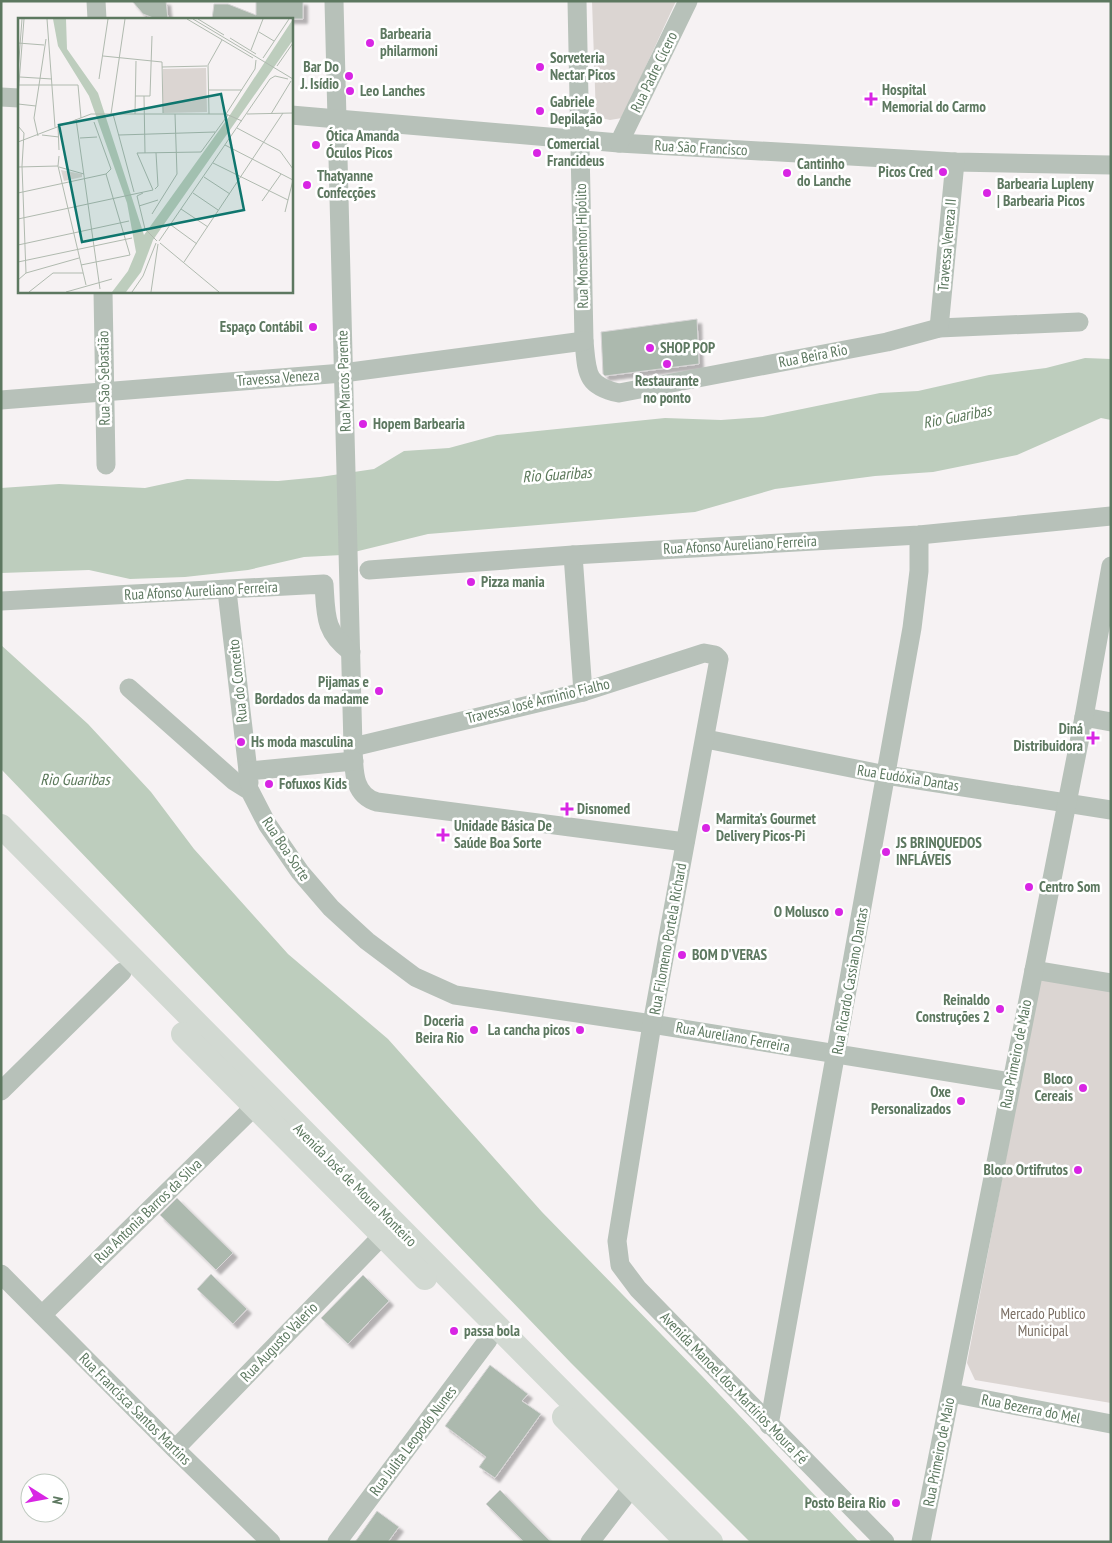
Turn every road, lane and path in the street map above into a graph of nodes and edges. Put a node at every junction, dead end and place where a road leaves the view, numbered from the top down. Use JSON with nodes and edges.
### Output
{"nodes":[{"id":1,"x":96,"y":1,"type":"edge"},
{"id":2,"x":334,"y":1,"type":"edge"},
{"id":3,"x":577,"y":1,"type":"edge"},
{"id":4,"x":688,"y":1,"type":"edge"},
{"id":5,"x":97,"y":18,"type":"edge"},
{"id":6,"x":1,"y":97,"type":"edge"},
{"id":7,"x":18,"y":98,"type":"edge"},
{"id":8,"x":292,"y":115,"type":"edge"},
{"id":9,"x":336,"y":118,"type":"junction"},
{"id":10,"x":579,"y":140,"type":"junction"},
{"id":11,"x":619,"y":143,"type":"junction"},
{"id":12,"x":955,"y":162,"type":"junction"},
{"id":13,"x":1111,"y":165,"type":"edge"},
{"id":14,"x":103,"y":292,"type":"edge"},
{"id":15,"x":1079,"y":322,"type":"dead end"},
{"id":16,"x":939,"y":328,"type":"junction"},
{"id":17,"x":584,"y":341,"type":"junction"},
{"id":18,"x":343,"y":373,"type":"junction"},
{"id":19,"x":105,"y":392,"type":"junction"},
{"id":20,"x":1,"y":400,"type":"edge"},
{"id":21,"x":106,"y":465,"type":"dead end"},
{"id":22,"x":1111,"y":516,"type":"edge"},
{"id":23,"x":919,"y":535,"type":"junction"},
{"id":24,"x":572,"y":555,"type":"junction"},
{"id":25,"x":1111,"y":566,"type":"edge"},
{"id":26,"x":369,"y":570,"type":"dead end"},
{"id":27,"x":227,"y":591,"type":"junction"},
{"id":28,"x":1,"y":601,"type":"edge"},
{"id":29,"x":351,"y":652,"type":"junction"},
{"id":30,"x":719,"y":659,"type":"joint"},
{"id":31,"x":130,"y":688,"type":"dead end"},
{"id":32,"x":583,"y":692,"type":"junction"},
{"id":33,"x":1084,"y":717,"type":"junction"},
{"id":34,"x":1111,"y":722,"type":"edge"},
{"id":35,"x":706,"y":740,"type":"junction"},
{"id":36,"x":353,"y":754,"type":"junction"},
{"id":37,"x":248,"y":771,"type":"junction"},
{"id":38,"x":886,"y":775,"type":"junction"},
{"id":39,"x":250,"y":791,"type":"junction"},
{"id":40,"x":1067,"y":802,"type":"junction"},
{"id":41,"x":1111,"y":810,"type":"edge"},
{"id":42,"x":1,"y":826,"type":"edge"},
{"id":43,"x":685,"y":842,"type":"junction"},
{"id":44,"x":1,"y":849,"type":"edge"},
{"id":45,"x":1034,"y":970,"type":"junction"},
{"id":46,"x":122,"y":972,"type":"junction"},
{"id":47,"x":1111,"y":983,"type":"edge"},
{"id":48,"x":455,"y":995,"type":"joint"},
{"id":49,"x":652,"y":1024,"type":"junction"},
{"id":50,"x":836,"y":1055,"type":"junction"},
{"id":51,"x":1010,"y":1082,"type":"junction"},
{"id":52,"x":1,"y":1091,"type":"edge"},
{"id":53,"x":254,"y":1107,"type":"junction"},
{"id":54,"x":620,"y":1219,"type":"joint"},
{"id":55,"x":382,"y":1236,"type":"junction"},
{"id":56,"x":1,"y":1274,"type":"edge"},
{"id":57,"x":42,"y":1315,"type":"junction"},
{"id":58,"x":488,"y":1340,"type":"junction"},
{"id":59,"x":951,"y":1393,"type":"junction"},
{"id":60,"x":1111,"y":1424,"type":"edge"},
{"id":61,"x":769,"y":1425,"type":"junction"},
{"id":62,"x":175,"y":1449,"type":"junction"},
{"id":63,"x":632,"y":1487,"type":"junction"},
{"id":64,"x":271,"y":1542,"type":"edge"},
{"id":65,"x":337,"y":1542,"type":"edge"},
{"id":66,"x":590,"y":1542,"type":"edge"},
{"id":67,"x":687,"y":1542,"type":"edge"},
{"id":68,"x":711,"y":1542,"type":"edge"},
{"id":69,"x":886,"y":1542,"type":"edge"},
{"id":70,"x":921,"y":1542,"type":"edge"}],
"edges":[{"from":1,"to":5,"type":"street"},
{"from":2,"to":9,"type":"street","name":"Rua Marcos Parente"},
{"from":3,"to":10,"type":"street","name":"Rua Monsenhor Hipólito"},
{"from":4,"to":11,"type":"street","name":"Rua Padre Cícero"},
{"from":6,"to":7,"type":"street"},
{"from":8,"to":9,"type":"street","name":"Rua São Francisco"},
{"from":9,"to":10,"type":"street","name":"Rua São Francisco"},
{"from":9,"to":18,"type":"street","name":"Rua Marcos Parente"},
{"from":10,"to":11,"type":"street","name":"Rua São Francisco"},
{"from":10,"to":17,"type":"street","name":"Rua Monsenhor Hipólito"},
{"from":11,"to":12,"type":"street","name":"Rua São Francisco"},
{"from":12,"to":13,"type":"street","name":"Rua São Francisco"},
{"from":12,"to":16,"type":"street","name":"Travessa Veneza II"},
{"from":14,"to":19,"type":"street","name":"Rua São Sebastião"},
{"from":15,"to":16,"type":"street","name":"Rua Beira Rio"},
{"from":16,"to":17,"type":"street","name":"Rua Beira Rio"},
{"from":17,"to":18,"type":"street","name":"Travessa Veneza"},
{"from":18,"to":19,"type":"street","name":"Travessa Veneza"},
{"from":18,"to":29,"type":"street","name":"Rua Marcos Parente"},
{"from":19,"to":20,"type":"street","name":"Travessa Veneza"},
{"from":19,"to":21,"type":"street","name":"Rua São Sebastião"},
{"from":22,"to":23,"type":"street","name":"Rua Afonso Aureliano Ferreira"},
{"from":23,"to":24,"type":"street","name":"Rua Afonso Aureliano Ferreira"},
{"from":23,"to":38,"type":"street","name":"Rua Ricardo Cassiano Dantas"},
{"from":24,"to":26,"type":"street","name":"Rua Afonso Aureliano Ferreira"},
{"from":24,"to":32,"type":"street"},
{"from":25,"to":33,"type":"street","name":"Rua Primeiro de Maio"},
{"from":27,"to":28,"type":"street","name":"Rua Afonso Aureliano Ferreira"},
{"from":27,"to":29,"type":"street","name":"Rua Afonso Aureliano Ferreira"},
{"from":27,"to":37,"type":"street","name":"Rua do Conceito"},
{"from":29,"to":36,"type":"street","name":"Rua Marcos Parente"},
{"from":30,"to":32,"type":"street","name":"Travessa José Arminio Fialho"},
{"from":30,"to":35,"type":"street","name":"Rua Filomeno Portela Richard"},
{"from":31,"to":39,"type":"street","name":"Rua Boa Sorte"},
{"from":32,"to":36,"type":"street","name":"Travessa José Arminio Fialho"},
{"from":33,"to":34,"type":"street"},
{"from":33,"to":40,"type":"street","name":"Rua Primeiro de Maio"},
{"from":35,"to":38,"type":"street","name":"Rua Eudóxia Dantas"},
{"from":35,"to":43,"type":"street","name":"Rua Filomeno Portela Richard"},
{"from":36,"to":37,"type":"street","name":"Travessa José Arminio Fialho"},
{"from":36,"to":43,"type":"street","name":"Rua Marcos Parente"},
{"from":37,"to":39,"type":"street"},
{"from":38,"to":40,"type":"street","name":"Rua Eudóxia Dantas"},
{"from":38,"to":50,"type":"street","name":"Rua Ricardo Cassiano Dantas"},
{"from":39,"to":48,"type":"street","name":"Rua Boa Sorte"},
{"from":40,"to":41,"type":"street","name":"Rua Eudóxia Dantas"},
{"from":40,"to":45,"type":"street","name":"Rua Primeiro de Maio"},
{"from":42,"to":68,"type":"main road","name":"Avenida José de Moura Monteiro"},
{"from":43,"to":49,"type":"street","name":"Rua Filomeno Portela Richard"},
{"from":44,"to":46,"type":"main road","name":"Avenida José de Moura Monteiro"},
{"from":45,"to":47,"type":"street"},
{"from":45,"to":51,"type":"street","name":"Rua Primeiro de Maio"},
{"from":46,"to":52,"type":"street"},
{"from":46,"to":53,"type":"main road","name":"Avenida José de Moura Monteiro"},
{"from":48,"to":49,"type":"street","name":"Rua Aureliano Ferreira"},
{"from":49,"to":50,"type":"street","name":"Rua Aureliano Ferreira"},
{"from":49,"to":54,"type":"street","name":"Rua Filomeno Portela Richard"},
{"from":50,"to":51,"type":"street","name":"Rua Aureliano Ferreira"},
{"from":50,"to":61,"type":"street","name":"Rua Ricardo Cassiano Dantas"},
{"from":51,"to":59,"type":"street","name":"Rua Primeiro de Maio"},
{"from":53,"to":55,"type":"main road","name":"Avenida José de Moura Monteiro"},
{"from":53,"to":57,"type":"street","name":"Rua Antonia Barros da Silva"},
{"from":54,"to":61,"type":"street","name":"Avenida Manoel dos Martírios Moura Fé"},
{"from":55,"to":58,"type":"main road","name":"Avenida José de Moura Monteiro"},
{"from":55,"to":62,"type":"street","name":"Rua Augusto Valerio"},
{"from":56,"to":57,"type":"street","name":"Rua Francisca Santos Martins"},
{"from":57,"to":62,"type":"street","name":"Rua Francisca Santos Martins"},
{"from":58,"to":63,"type":"main road","name":"Avenida José de Moura Monteiro"},
{"from":58,"to":65,"type":"street","name":"Rua Julita Leopodo Nunes"},
{"from":59,"to":60,"type":"street","name":"Rua Bezerra do Mel"},
{"from":59,"to":70,"type":"street","name":"Rua Primeiro de Maio"},
{"from":61,"to":69,"type":"street","name":"Avenida Manoel dos Martírios Moura Fé"},
{"from":62,"to":64,"type":"street","name":"Rua Francisca Santos Martins"},
{"from":63,"to":66,"type":"street"},
{"from":63,"to":67,"type":"main road","name":"Avenida José de Moura Monteiro"}]}
